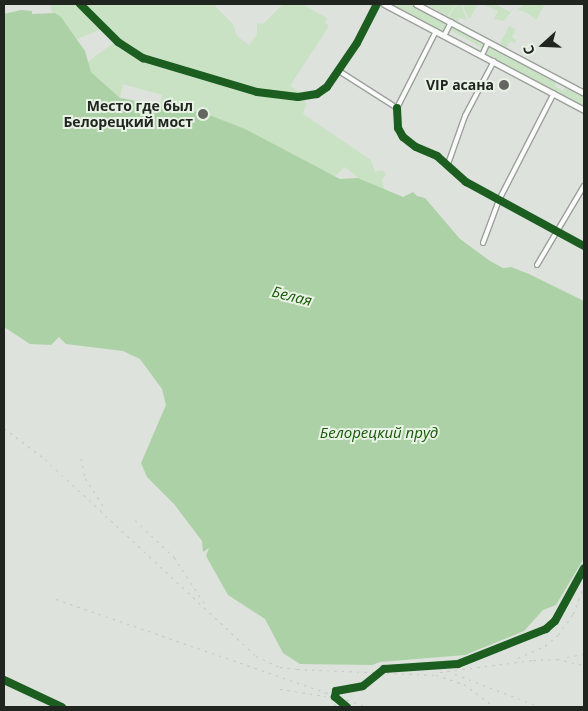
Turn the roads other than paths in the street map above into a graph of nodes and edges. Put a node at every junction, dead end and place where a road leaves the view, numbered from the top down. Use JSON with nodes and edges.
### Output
{"nodes":[{"id":1,"x":80,"y":4,"type":"edge"},
{"id":2,"x":378,"y":4,"type":"edge"},
{"id":3,"x":384,"y":4,"type":"edge"},
{"id":4,"x":416,"y":4,"type":"edge"},
{"id":5,"x":451,"y":22,"type":"junction"},
{"id":6,"x":436,"y":31,"type":"junction"},
{"id":7,"x":444,"y":36,"type":"junction"},
{"id":8,"x":488,"y":42,"type":"junction"},
{"id":9,"x":482,"y":55,"type":"junction"},
{"id":10,"x":494,"y":61,"type":"junction"},
{"id":11,"x":340,"y":71,"type":"junction"},
{"id":12,"x":554,"y":93,"type":"junction"},
{"id":13,"x":584,"y":93,"type":"edge"},
{"id":14,"x":397,"y":108,"type":"junction"},
{"id":15,"x":584,"y":110,"type":"edge"},
{"id":16,"x":448,"y":164,"type":"junction"},
{"id":17,"x":584,"y":186,"type":"edge"},
{"id":18,"x":499,"y":200,"type":"junction"},
{"id":19,"x":558,"y":232,"type":"junction"},
{"id":20,"x":483,"y":243,"type":"dead end"},
{"id":21,"x":584,"y":246,"type":"edge"},
{"id":22,"x":537,"y":265,"type":"dead end"},
{"id":23,"x":584,"y":568,"type":"edge"},
{"id":24,"x":4,"y":681,"type":"edge"},
{"id":25,"x":52,"y":703,"type":"junction"},
{"id":26,"x":50,"y":707,"type":"edge"},
{"id":27,"x":62,"y":707,"type":"edge"},
{"id":28,"x":347,"y":707,"type":"edge"}],
"edges":[{"from":1,"to":11,"type":"street"},
{"from":2,"to":11,"type":"street"},
{"from":3,"to":6,"type":"main road"},
{"from":4,"to":5,"type":"main road"},
{"from":5,"to":7,"type":"street"},
{"from":5,"to":8,"type":"main road"},
{"from":6,"to":7,"type":"main road"},
{"from":6,"to":14,"type":"street"},
{"from":7,"to":9,"type":"main road"},
{"from":8,"to":9,"type":"street"},
{"from":8,"to":13,"type":"main road"},
{"from":9,"to":10,"type":"main road"},
{"from":10,"to":12,"type":"main road"},
{"from":10,"to":16,"type":"street"},
{"from":11,"to":14,"type":"street"},
{"from":12,"to":15,"type":"main road"},
{"from":12,"to":18,"type":"street"},
{"from":14,"to":16,"type":"street"},
{"from":16,"to":18,"type":"street"},
{"from":17,"to":19,"type":"street"},
{"from":18,"to":19,"type":"street"},
{"from":18,"to":20,"type":"street"},
{"from":19,"to":21,"type":"street"},
{"from":19,"to":22,"type":"street"},
{"from":23,"to":28,"type":"street"},
{"from":24,"to":25,"type":"street"},
{"from":25,"to":26,"type":"street"},
{"from":25,"to":27,"type":"street"}]}
